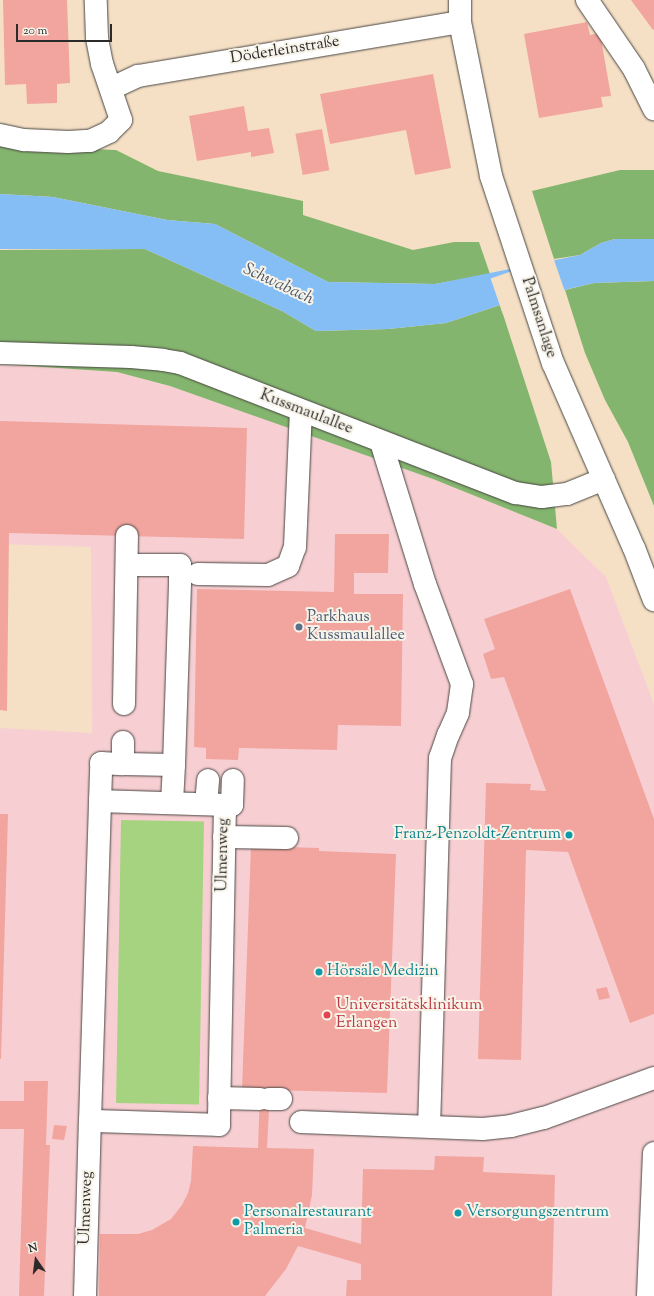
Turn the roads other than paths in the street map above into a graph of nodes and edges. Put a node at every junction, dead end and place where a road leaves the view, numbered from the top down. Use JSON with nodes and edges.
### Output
{"nodes":[{"id":1,"x":96,"y":0,"type":"edge"},
{"id":2,"x":460,"y":0,"type":"edge"},
{"id":3,"x":587,"y":0,"type":"edge"},
{"id":4,"x":460,"y":22,"type":"junction"},
{"id":5,"x":112,"y":88,"type":"junction"},
{"id":6,"x":654,"y":109,"type":"edge"},
{"id":7,"x":0,"y":135,"type":"edge"},
{"id":8,"x":0,"y":353,"type":"edge"},
{"id":9,"x":300,"y":411,"type":"junction"},
{"id":10,"x":381,"y":442,"type":"junction"},
{"id":11,"x":604,"y":479,"type":"junction"},
{"id":12,"x":127,"y":536,"type":"dead end"},
{"id":13,"x":127,"y":564,"type":"junction"},
{"id":14,"x":198,"y":574,"type":"dead end"},
{"id":15,"x":654,"y":600,"type":"edge"},
{"id":16,"x":124,"y":704,"type":"dead end"},
{"id":17,"x":123,"y":742,"type":"dead end"},
{"id":18,"x":122,"y":764,"type":"junction"},
{"id":19,"x":174,"y":765,"type":"junction"},
{"id":20,"x":208,"y":780,"type":"dead end"},
{"id":21,"x":233,"y":780,"type":"dead end"},
{"id":22,"x":100,"y":801,"type":"junction"},
{"id":23,"x":172,"y":803,"type":"junction"},
{"id":24,"x":216,"y":804,"type":"junction"},
{"id":25,"x":224,"y":837,"type":"junction"},
{"id":26,"x":287,"y":838,"type":"dead end"},
{"id":27,"x":652,"y":1086,"type":"edge"},
{"id":28,"x":219,"y":1098,"type":"junction"},
{"id":29,"x":270,"y":1099,"type":"dead end"},
{"id":30,"x":90,"y":1121,"type":"junction"},
{"id":31,"x":301,"y":1122,"type":"dead end"},
{"id":32,"x":429,"y":1126,"type":"junction"},
{"id":33,"x":654,"y":1153,"type":"edge"},
{"id":34,"x":653,"y":1186,"type":"edge"},
{"id":35,"x":85,"y":1296,"type":"edge"},
{"id":36,"x":648,"y":1296,"type":"edge"}],
"edges":[{"from":1,"to":5,"type":"street"},
{"from":2,"to":4,"type":"street","name":"Palmsanlage"},
{"from":3,"to":6,"type":"street"},
{"from":4,"to":5,"type":"street","name":"Döderleinstraße"},
{"from":4,"to":11,"type":"street","name":"Palmsanlage"},
{"from":5,"to":7,"type":"street"},
{"from":8,"to":9,"type":"street","name":"Kussmaulallee"},
{"from":9,"to":10,"type":"street","name":"Kussmaulallee"},
{"from":9,"to":14,"type":"street"},
{"from":10,"to":11,"type":"street","name":"Kussmaulallee"},
{"from":10,"to":32,"type":"street"},
{"from":11,"to":15,"type":"street","name":"Palmsanlage"},
{"from":12,"to":13,"type":"street"},
{"from":13,"to":16,"type":"street"},
{"from":13,"to":19,"type":"street"},
{"from":17,"to":18,"type":"street"},
{"from":18,"to":19,"type":"street"},
{"from":18,"to":22,"type":"street"},
{"from":19,"to":23,"type":"street"},
{"from":20,"to":24,"type":"street"},
{"from":21,"to":24,"type":"street"},
{"from":22,"to":23,"type":"street","name":"Ulmenweg"},
{"from":22,"to":30,"type":"street","name":"Ulmenweg"},
{"from":23,"to":24,"type":"street","name":"Ulmenweg"},
{"from":24,"to":25,"type":"street","name":"Ulmenweg"},
{"from":25,"to":26,"type":"street"},
{"from":25,"to":28,"type":"street","name":"Ulmenweg"},
{"from":27,"to":32,"type":"street"},
{"from":28,"to":29,"type":"street"},
{"from":28,"to":30,"type":"street","name":"Ulmenweg"},
{"from":30,"to":35,"type":"street","name":"Ulmenweg"},
{"from":31,"to":32,"type":"street"},
{"from":33,"to":34,"type":"street"},
{"from":34,"to":36,"type":"street"}]}
